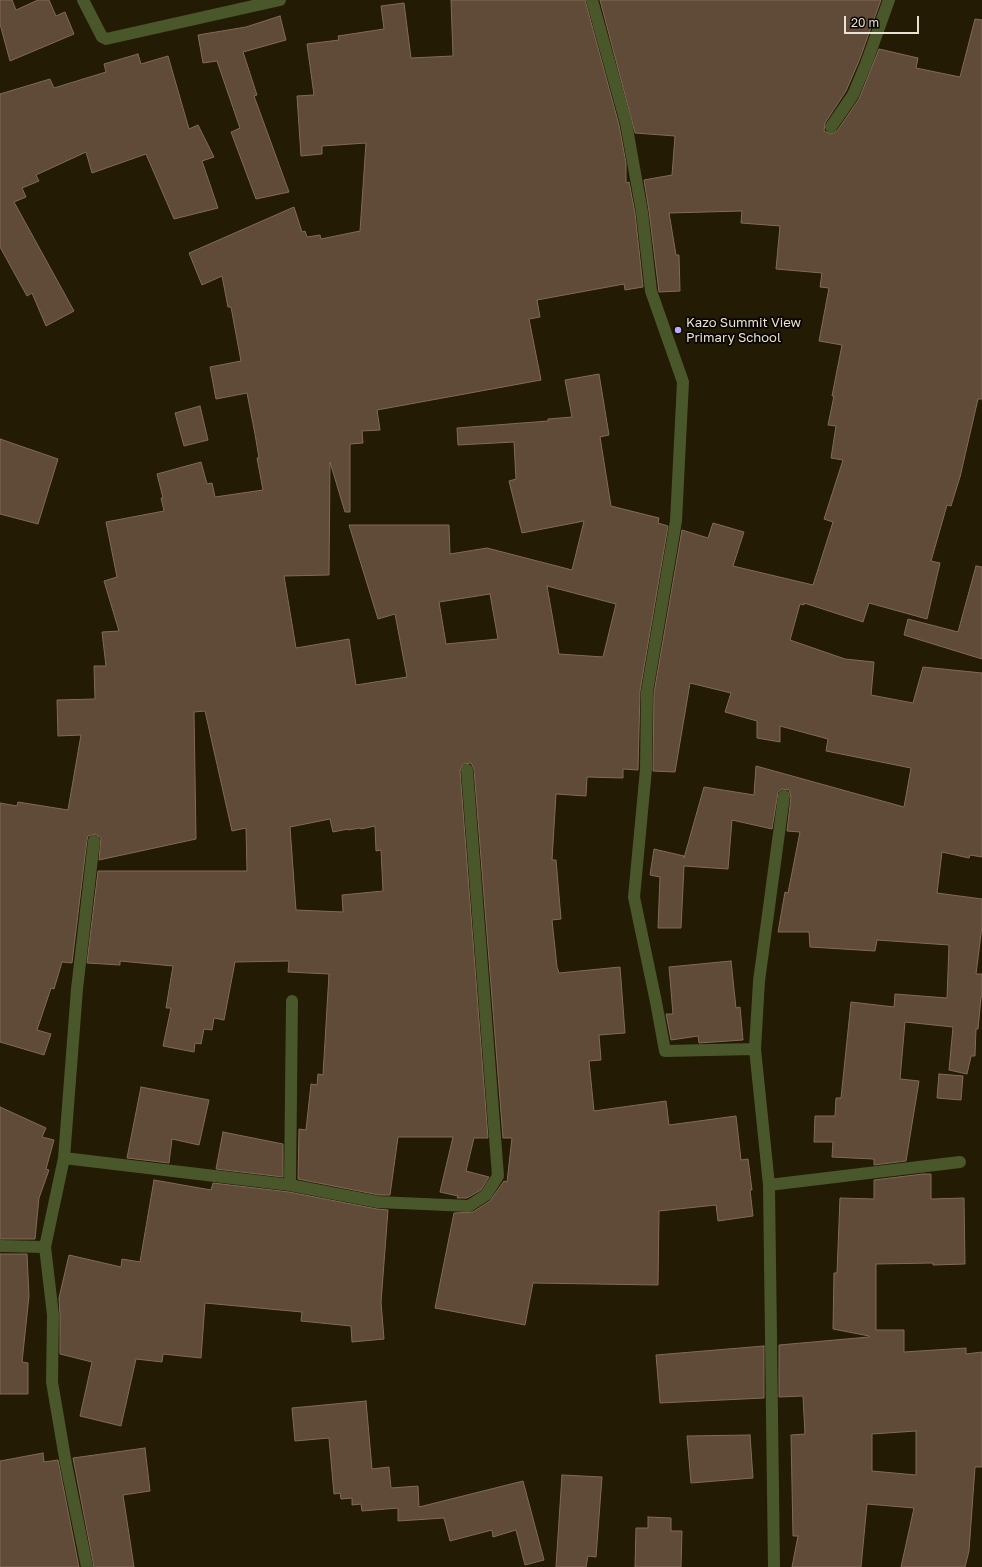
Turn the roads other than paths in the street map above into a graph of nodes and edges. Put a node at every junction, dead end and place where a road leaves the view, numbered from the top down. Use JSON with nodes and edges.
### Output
{"nodes":[{"id":1,"x":83,"y":0,"type":"edge"},
{"id":2,"x":280,"y":0,"type":"edge"},
{"id":3,"x":592,"y":0,"type":"edge"},
{"id":4,"x":889,"y":0,"type":"edge"},
{"id":5,"x":831,"y":127,"type":"dead end"},
{"id":6,"x":467,"y":770,"type":"dead end"},
{"id":7,"x":784,"y":796,"type":"dead end"},
{"id":8,"x":94,"y":841,"type":"dead end"},
{"id":9,"x":292,"y":1002,"type":"dead end"},
{"id":10,"x":755,"y":1050,"type":"junction"},
{"id":11,"x":64,"y":1158,"type":"junction"},
{"id":12,"x":960,"y":1162,"type":"dead end"},
{"id":13,"x":290,"y":1185,"type":"junction"},
{"id":14,"x":769,"y":1185,"type":"junction"},
{"id":15,"x":0,"y":1246,"type":"edge"},
{"id":16,"x":45,"y":1247,"type":"junction"},
{"id":17,"x":86,"y":1567,"type":"edge"},
{"id":18,"x":774,"y":1567,"type":"edge"}],
"edges":[{"from":1,"to":2,"type":"street"},
{"from":3,"to":10,"type":"street"},
{"from":4,"to":5,"type":"street"},
{"from":6,"to":13,"type":"street"},
{"from":7,"to":10,"type":"street"},
{"from":8,"to":11,"type":"street"},
{"from":9,"to":13,"type":"street"},
{"from":10,"to":14,"type":"street"},
{"from":11,"to":13,"type":"street"},
{"from":11,"to":16,"type":"street"},
{"from":12,"to":14,"type":"street"},
{"from":14,"to":18,"type":"street"},
{"from":15,"to":16,"type":"street"},
{"from":16,"to":17,"type":"street"}]}
